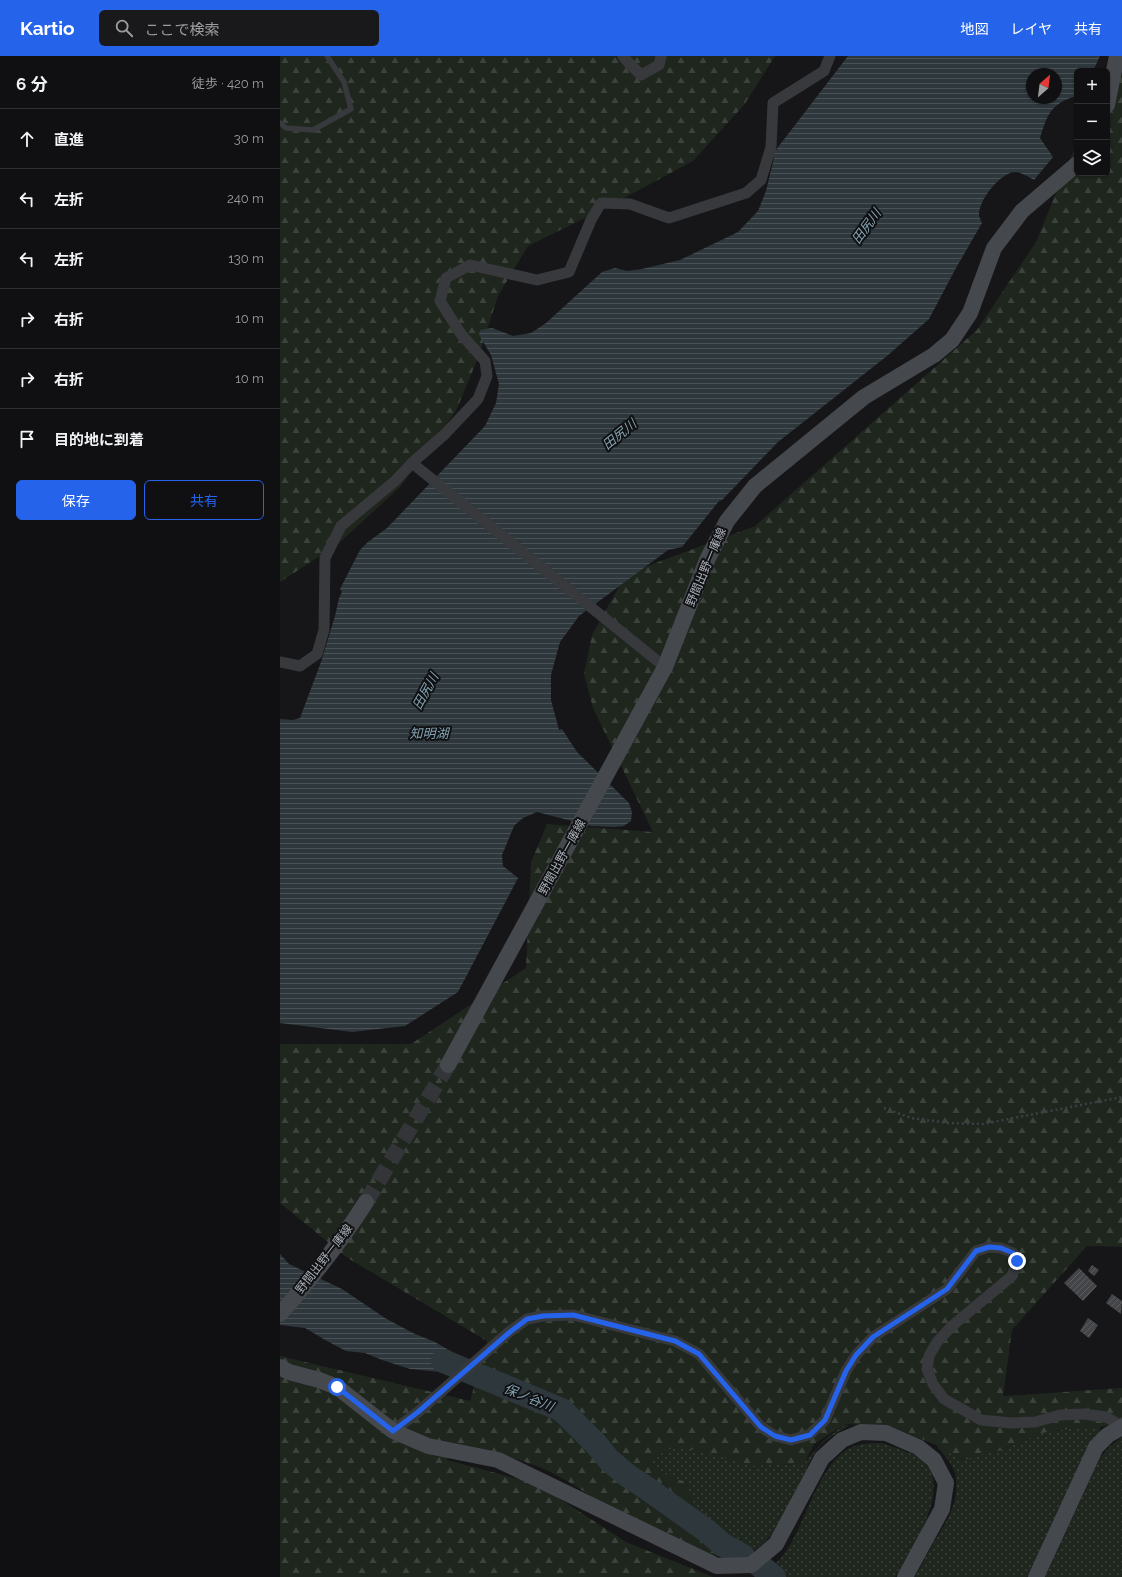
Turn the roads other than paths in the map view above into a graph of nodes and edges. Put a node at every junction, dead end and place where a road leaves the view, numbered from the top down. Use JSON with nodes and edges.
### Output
{"nodes":[{"id":1,"x":327,"y":56,"type":"edge"},
{"id":2,"x":623,"y":56,"type":"edge"},
{"id":3,"x":661,"y":56,"type":"edge"},
{"id":4,"x":830,"y":56,"type":"edge"},
{"id":5,"x":1117,"y":56,"type":"edge"},
{"id":6,"x":1107,"y":104,"type":"edge"},
{"id":7,"x":280,"y":123,"type":"edge"},
{"id":8,"x":1074,"y":167,"type":"edge"},
{"id":9,"x":412,"y":463,"type":"junction"},
{"id":10,"x":280,"y":662,"type":"edge"},
{"id":11,"x":665,"y":668,"type":"junction"},
{"id":12,"x":448,"y":1065,"type":"tunnel mouth"},
{"id":13,"x":366,"y":1202,"type":"tunnel mouth"},
{"id":14,"x":280,"y":1314,"type":"edge"},
{"id":15,"x":280,"y":1367,"type":"edge"},
{"id":16,"x":1122,"y":1426,"type":"edge"},
{"id":17,"x":393,"y":1431,"type":"junction"},
{"id":18,"x":905,"y":1577,"type":"edge"},
{"id":19,"x":1036,"y":1577,"type":"edge"}],
"edges":[{"from":1,"to":7,"type":"lane"},
{"from":2,"to":3,"type":"street"},
{"from":4,"to":9,"type":"street"},
{"from":5,"to":6,"type":"main road"},
{"from":8,"to":11,"type":"main road","name":"野間出野一庫線"},
{"from":9,"to":10,"type":"street"},
{"from":9,"to":11,"type":"street"},
{"from":11,"to":12,"type":"main road","name":"野間出野一庫線"},
{"from":13,"to":14,"type":"main road","name":"野間出野一庫線"},
{"from":15,"to":17,"type":"main road"},
{"from":16,"to":17,"type":"street"},
{"from":16,"to":19,"type":"main road"},
{"from":17,"to":18,"type":"main road"}]}
